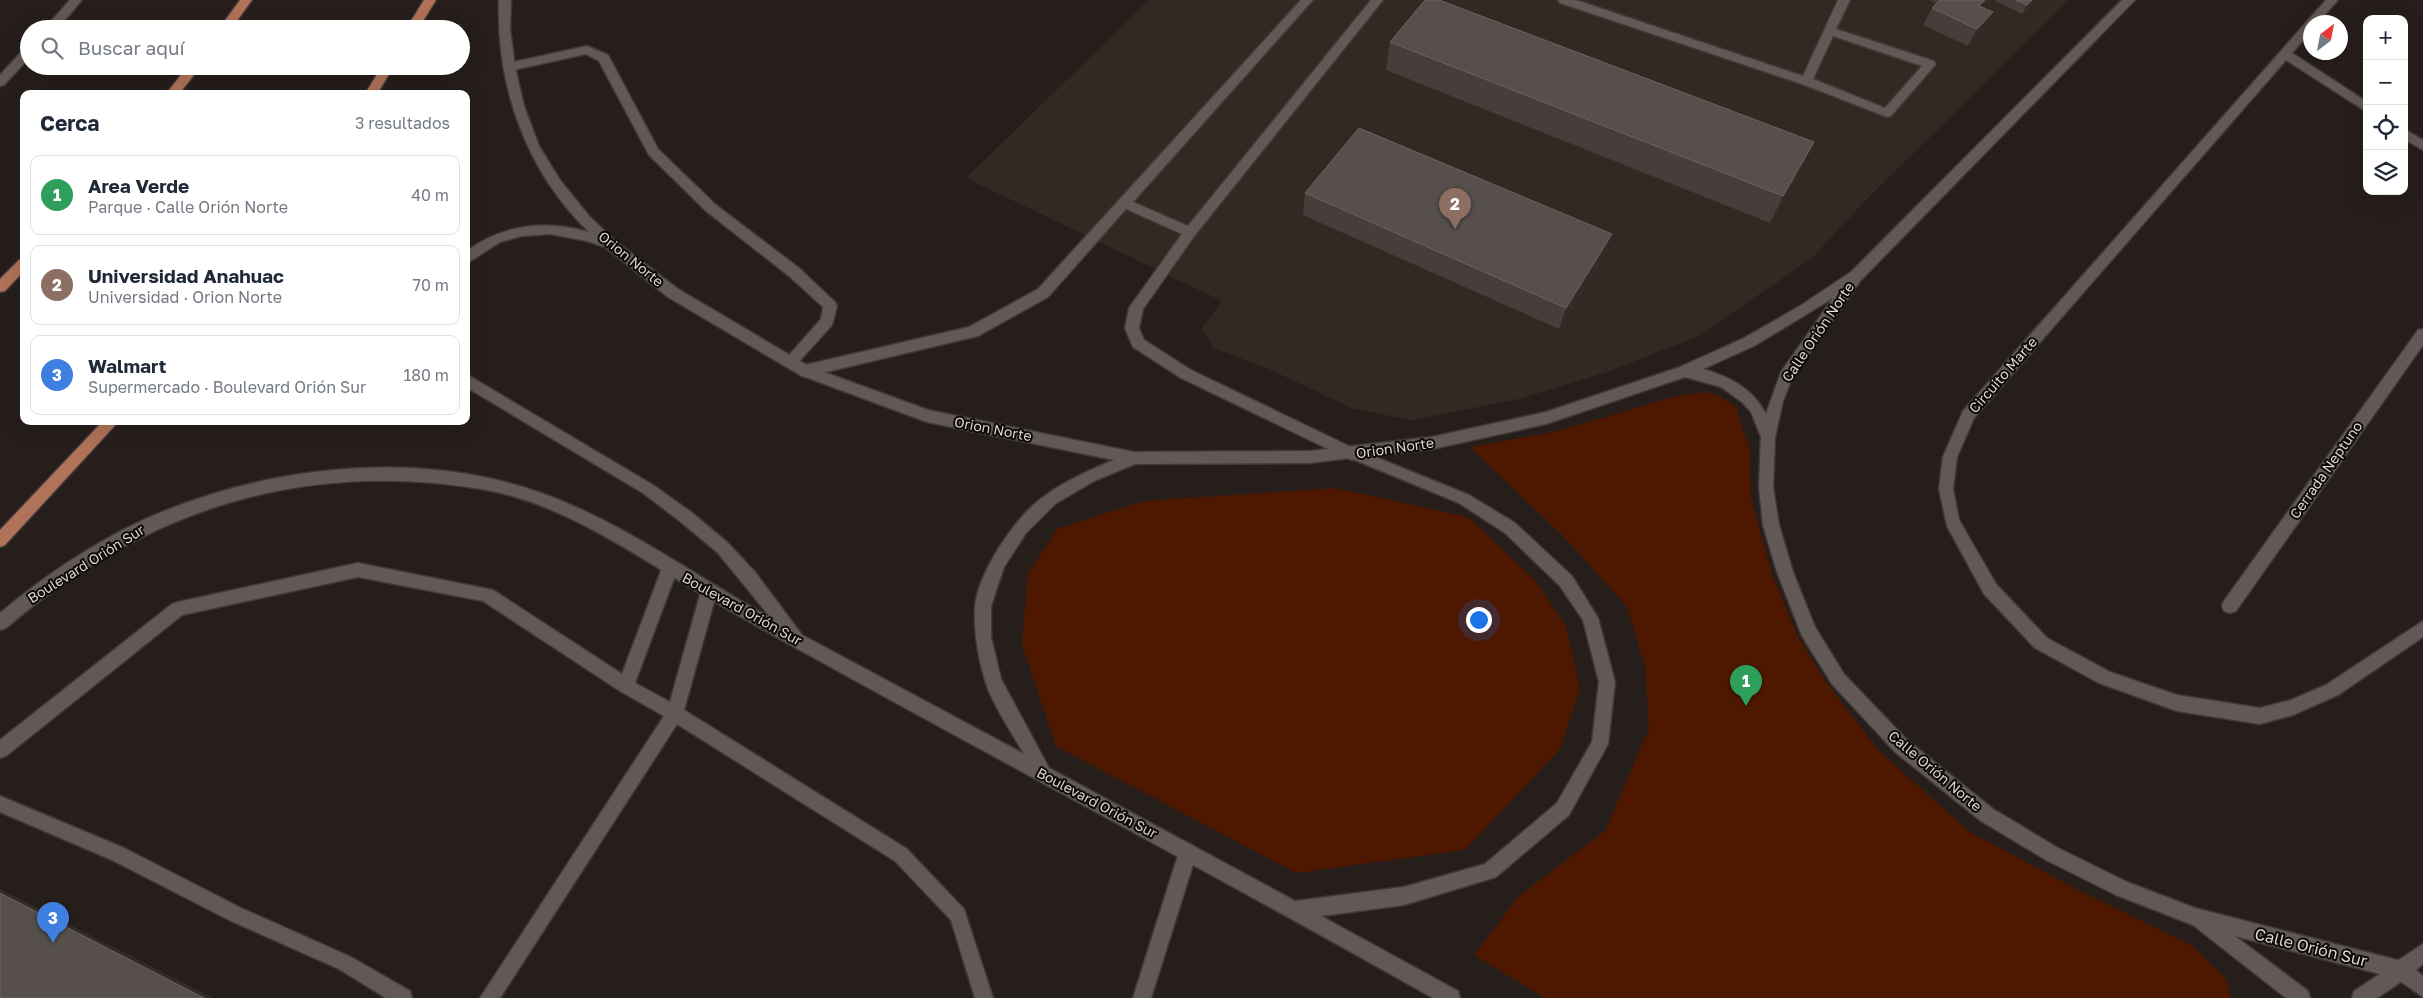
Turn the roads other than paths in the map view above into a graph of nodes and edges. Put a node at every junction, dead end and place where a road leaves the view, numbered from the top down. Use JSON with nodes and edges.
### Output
{"nodes":[{"id":1,"x":76,"y":0,"type":"edge"},
{"id":2,"x":246,"y":0,"type":"edge"},
{"id":3,"x":430,"y":0,"type":"edge"},
{"id":4,"x":505,"y":0,"type":"edge"},
{"id":5,"x":1307,"y":0,"type":"edge"},
{"id":6,"x":1377,"y":0,"type":"edge"},
{"id":7,"x":1564,"y":0,"type":"edge"},
{"id":8,"x":1844,"y":0,"type":"edge"},
{"id":9,"x":2129,"y":0,"type":"edge"},
{"id":10,"x":2332,"y":0,"type":"edge"},
{"id":11,"x":2319,"y":15,"type":"edge"},
{"id":12,"x":58,"y":20,"type":"edge"},
{"id":13,"x":232,"y":20,"type":"edge"},
{"id":14,"x":418,"y":20,"type":"edge"},
{"id":15,"x":1831,"y":31,"type":"junction"},
{"id":16,"x":2303,"y":33,"type":"edge"},
{"id":17,"x":2285,"y":54,"type":"junction"},
{"id":18,"x":20,"y":61,"type":"edge"},
{"id":19,"x":509,"y":67,"type":"junction"},
{"id":20,"x":188,"y":75,"type":"edge"},
{"id":21,"x":383,"y":75,"type":"edge"},
{"id":22,"x":1806,"y":81,"type":"junction"},
{"id":23,"x":0,"y":82,"type":"edge"},
{"id":24,"x":175,"y":90,"type":"edge"},
{"id":25,"x":373,"y":90,"type":"edge"},
{"id":26,"x":2363,"y":105,"type":"edge"},
{"id":27,"x":2408,"y":136,"type":"edge"},
{"id":28,"x":2423,"y":146,"type":"edge"},
{"id":29,"x":1123,"y":202,"type":"junction"},
{"id":30,"x":1190,"y":232,"type":"junction"},
{"id":31,"x":610,"y":244,"type":"junction"},
{"id":32,"x":470,"y":256,"type":"edge"},
{"id":33,"x":20,"y":267,"type":"edge"},
{"id":34,"x":1856,"y":276,"type":"junction"},
{"id":35,"x":0,"y":287,"type":"edge"},
{"id":36,"x":2423,"y":334,"type":"edge"},
{"id":37,"x":790,"y":362,"type":"junction"},
{"id":38,"x":805,"y":371,"type":"junction"},
{"id":39,"x":1686,"y":372,"type":"junction"},
{"id":40,"x":470,"y":382,"type":"edge"},
{"id":41,"x":108,"y":425,"type":"edge"},
{"id":42,"x":1768,"y":436,"type":"junction"},
{"id":43,"x":1352,"y":454,"type":"junction"},
{"id":44,"x":1134,"y":458,"type":"junction"},
{"id":45,"x":0,"y":540,"type":"edge"},
{"id":46,"x":670,"y":568,"type":"junction"},
{"id":47,"x":709,"y":591,"type":"junction"},
{"id":48,"x":2230,"y":606,"type":"dead end"},
{"id":49,"x":0,"y":623,"type":"edge"},
{"id":50,"x":2423,"y":628,"type":"edge"},
{"id":51,"x":798,"y":640,"type":"junction"},
{"id":52,"x":626,"y":686,"type":"junction"},
{"id":53,"x":675,"y":713,"type":"junction"},
{"id":54,"x":0,"y":750,"type":"edge"},
{"id":55,"x":1043,"y":773,"type":"junction"},
{"id":56,"x":0,"y":804,"type":"edge"},
{"id":57,"x":1987,"y":815,"type":"joint"},
{"id":58,"x":1188,"y":852,"type":"junction"},
{"id":59,"x":1295,"y":910,"type":"junction"},
{"id":60,"x":2194,"y":917,"type":"junction"},
{"id":61,"x":2423,"y":953,"type":"edge"},
{"id":62,"x":2401,"y":970,"type":"junction"},
{"id":63,"x":2423,"y":988,"type":"edge"},
{"id":64,"x":403,"y":998,"type":"edge"},
{"id":65,"x":489,"y":998,"type":"edge"},
{"id":66,"x":984,"y":998,"type":"edge"},
{"id":67,"x":1142,"y":998,"type":"edge"},
{"id":68,"x":1452,"y":998,"type":"edge"},
{"id":69,"x":2301,"y":998,"type":"edge"},
{"id":70,"x":2361,"y":998,"type":"edge"}],
"edges":[{"from":1,"to":12,"type":"street"},
{"from":2,"to":13,"type":"highway"},
{"from":3,"to":14,"type":"highway"},
{"from":4,"to":19,"type":"street","name":"Orion Norte"},
{"from":5,"to":29,"type":"street"},
{"from":6,"to":30,"type":"street"},
{"from":7,"to":22,"type":"street"},
{"from":8,"to":15,"type":"street"},
{"from":9,"to":34,"type":"street","name":"Calle Orión Norte"},
{"from":10,"to":11,"type":"street","name":"Circuito Marte"},
{"from":15,"to":22,"type":"street"},
{"from":15,"to":22,"type":"street"},
{"from":16,"to":17,"type":"street","name":"Circuito Marte"},
{"from":17,"to":26,"type":"street"},
{"from":17,"to":50,"type":"street","name":"Circuito Marte"},
{"from":18,"to":23,"type":"street"},
{"from":19,"to":31,"type":"street","name":"Orion Norte"},
{"from":19,"to":37,"type":"street"},
{"from":20,"to":24,"type":"highway"},
{"from":21,"to":25,"type":"highway"},
{"from":27,"to":28,"type":"street"},
{"from":29,"to":30,"type":"street"},
{"from":29,"to":38,"type":"street"},
{"from":30,"to":43,"type":"street"},
{"from":31,"to":32,"type":"street"},
{"from":31,"to":37,"type":"street","name":"Orion Norte"},
{"from":33,"to":35,"type":"highway"},
{"from":34,"to":39,"type":"street","name":"Calle Orión Norte"},
{"from":34,"to":42,"type":"street","name":"Calle Orión Norte"},
{"from":36,"to":48,"type":"street","name":"Cerrada Neptuno"},
{"from":37,"to":38,"type":"street","name":"Orion Norte"},
{"from":38,"to":44,"type":"street","name":"Orion Norte"},
{"from":39,"to":42,"type":"street"},
{"from":39,"to":43,"type":"street","name":"Orion Norte"},
{"from":40,"to":51,"type":"street"},
{"from":41,"to":45,"type":"highway"},
{"from":42,"to":57,"type":"street","name":"Calle Orión Norte"},
{"from":43,"to":44,"type":"street","name":"Orion Norte"},
{"from":43,"to":59,"type":"street"},
{"from":44,"to":55,"type":"street"},
{"from":46,"to":47,"type":"street","name":"Boulevard Orión Sur"},
{"from":46,"to":49,"type":"street","name":"Boulevard Orión Sur"},
{"from":46,"to":52,"type":"street"},
{"from":47,"to":51,"type":"street","name":"Boulevard Orión Sur"},
{"from":47,"to":53,"type":"street"},
{"from":51,"to":55,"type":"street","name":"Boulevard Orión Sur"},
{"from":52,"to":53,"type":"street"},
{"from":52,"to":54,"type":"street"},
{"from":53,"to":65,"type":"street"},
{"from":53,"to":66,"type":"street"},
{"from":55,"to":58,"type":"street","name":"Boulevard Orión Sur"},
{"from":56,"to":64,"type":"street"},
{"from":57,"to":60,"type":"street","name":"Calle Orión Sur"},
{"from":58,"to":59,"type":"street","name":"Boulevard Orión Sur"},
{"from":58,"to":67,"type":"street"},
{"from":59,"to":68,"type":"street","name":"Boulevard Orión Sur"},
{"from":60,"to":62,"type":"street","name":"Calle Orión Sur"},
{"from":60,"to":69,"type":"street","name":"Calle Orión Sur"},
{"from":61,"to":62,"type":"street"},
{"from":62,"to":63,"type":"street"},
{"from":62,"to":70,"type":"street"}]}
